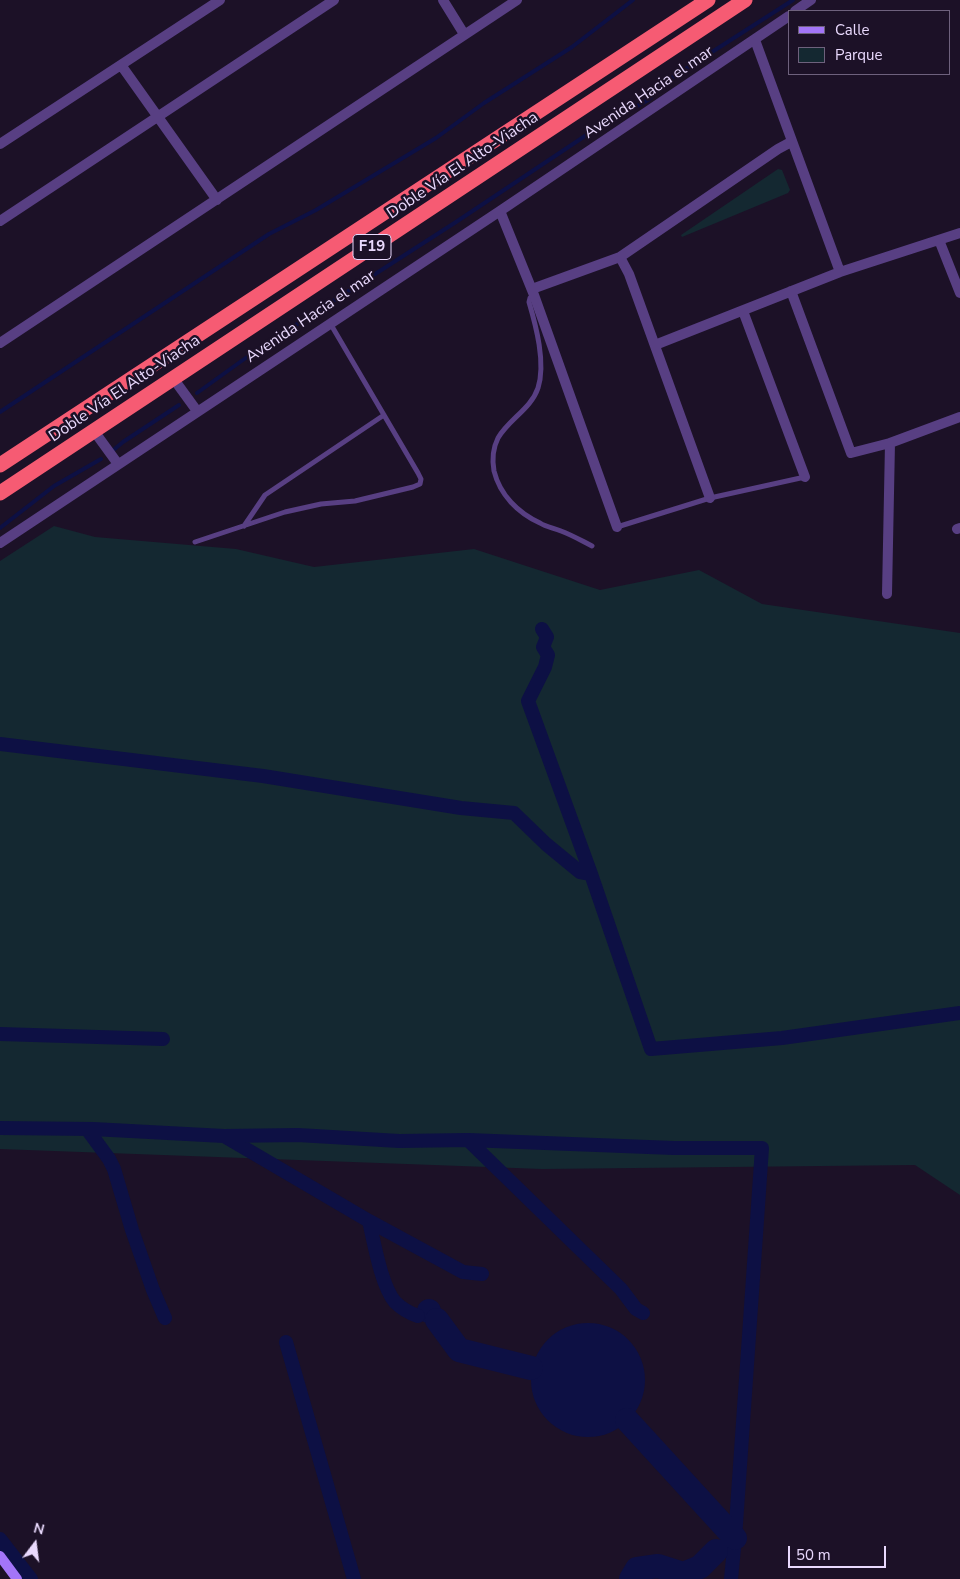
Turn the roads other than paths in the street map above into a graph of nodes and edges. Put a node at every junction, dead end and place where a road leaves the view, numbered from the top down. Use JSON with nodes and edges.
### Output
{"nodes":[{"id":1,"x":220,"y":0,"type":"edge"},
{"id":2,"x":334,"y":0,"type":"edge"},
{"id":3,"x":443,"y":0,"type":"edge"},
{"id":4,"x":517,"y":0,"type":"edge"},
{"id":5,"x":708,"y":0,"type":"edge"},
{"id":6,"x":745,"y":0,"type":"edge"},
{"id":7,"x":811,"y":0,"type":"edge"},
{"id":8,"x":796,"y":10,"type":"edge"},
{"id":9,"x":788,"y":17,"type":"edge"},
{"id":10,"x":464,"y":34,"type":"junction"},
{"id":11,"x":755,"y":40,"type":"junction"},
{"id":12,"x":121,"y":65,"type":"junction"},
{"id":13,"x":158,"y":117,"type":"junction"},
{"id":14,"x":791,"y":142,"type":"junction"},
{"id":15,"x":0,"y":144,"type":"edge"},
{"id":16,"x":217,"y":200,"type":"junction"},
{"id":17,"x":500,"y":211,"type":"junction"},
{"id":18,"x":0,"y":221,"type":"edge"},
{"id":19,"x":960,"y":232,"type":"edge"},
{"id":20,"x":940,"y":240,"type":"junction"},
{"id":21,"x":620,"y":257,"type":"junction"},
{"id":22,"x":840,"y":272,"type":"junction"},
{"id":23,"x":791,"y":291,"type":"junction"},
{"id":24,"x":533,"y":292,"type":"junction"},
{"id":25,"x":960,"y":293,"type":"edge"},
{"id":26,"x":743,"y":310,"type":"junction"},
{"id":27,"x":330,"y":323,"type":"junction"},
{"id":28,"x":0,"y":343,"type":"edge"},
{"id":29,"x":654,"y":345,"type":"junction"},
{"id":30,"x":174,"y":378,"type":"junction"},
{"id":31,"x":197,"y":411,"type":"junction"},
{"id":32,"x":384,"y":415,"type":"junction"},
{"id":33,"x":960,"y":417,"type":"edge"},
{"id":34,"x":94,"y":431,"type":"junction"},
{"id":35,"x":890,"y":443,"type":"junction"},
{"id":36,"x":118,"y":464,"type":"junction"},
{"id":37,"x":0,"y":465,"type":"edge"},
{"id":38,"x":805,"y":477,"type":"joint"},
{"id":39,"x":0,"y":493,"type":"edge"},
{"id":40,"x":710,"y":498,"type":"junction"},
{"id":41,"x":244,"y":526,"type":"junction"},
{"id":42,"x":617,"y":527,"type":"joint"},
{"id":43,"x":195,"y":542,"type":"dead end"},
{"id":44,"x":0,"y":543,"type":"edge"},
{"id":45,"x":592,"y":546,"type":"dead end"},
{"id":46,"x":887,"y":594,"type":"dead end"},
{"id":47,"x":0,"y":1556,"type":"edge"},
{"id":48,"x":18,"y":1579,"type":"edge"}],
"edges":[{"from":1,"to":12,"type":"street"},
{"from":2,"to":13,"type":"street"},
{"from":3,"to":10,"type":"street"},
{"from":4,"to":10,"type":"street"},
{"from":5,"to":37,"type":"highway","name":"Doble Vía El Alto-Viacha","number":"F19"},
{"from":6,"to":30,"type":"highway","name":"Doble Vía El Alto-Viacha","number":"F19"},
{"from":7,"to":8,"type":"street"},
{"from":9,"to":11,"type":"street","name":"Avenida Hacia el mar"},
{"from":10,"to":16,"type":"street"},
{"from":11,"to":14,"type":"street"},
{"from":11,"to":17,"type":"street","name":"Avenida Hacia el mar"},
{"from":12,"to":13,"type":"street"},
{"from":12,"to":15,"type":"street"},
{"from":13,"to":16,"type":"street"},
{"from":13,"to":18,"type":"street"},
{"from":14,"to":21,"type":"street"},
{"from":14,"to":22,"type":"street"},
{"from":16,"to":28,"type":"street"},
{"from":17,"to":24,"type":"street"},
{"from":17,"to":27,"type":"street","name":"Avenida Hacia el mar"},
{"from":19,"to":20,"type":"street"},
{"from":20,"to":22,"type":"street"},
{"from":20,"to":25,"type":"street"},
{"from":21,"to":24,"type":"street"},
{"from":21,"to":29,"type":"street"},
{"from":22,"to":23,"type":"street"},
{"from":23,"to":26,"type":"street"},
{"from":23,"to":35,"type":"street"},
{"from":24,"to":42,"type":"street"},
{"from":24,"to":45,"type":"lane"},
{"from":26,"to":29,"type":"street"},
{"from":26,"to":38,"type":"street"},
{"from":27,"to":31,"type":"street","name":"Avenida Hacia el mar"},
{"from":27,"to":32,"type":"lane"},
{"from":29,"to":40,"type":"street"},
{"from":30,"to":31,"type":"street"},
{"from":30,"to":34,"type":"highway","name":"Doble Vía El Alto-Viacha","number":"F19"},
{"from":31,"to":36,"type":"street","name":"Avenida Hacia el mar"},
{"from":32,"to":41,"type":"lane"},
{"from":32,"to":41,"type":"lane"},
{"from":33,"to":35,"type":"street"},
{"from":34,"to":36,"type":"street"},
{"from":34,"to":39,"type":"highway","name":"Doble Vía El Alto-Viacha","number":"F19"},
{"from":35,"to":46,"type":"street"},
{"from":36,"to":44,"type":"street","name":"Avenida Hacia el mar"},
{"from":38,"to":40,"type":"lane"},
{"from":40,"to":42,"type":"lane"},
{"from":41,"to":43,"type":"lane"},
{"from":47,"to":48,"type":"street"}]}
